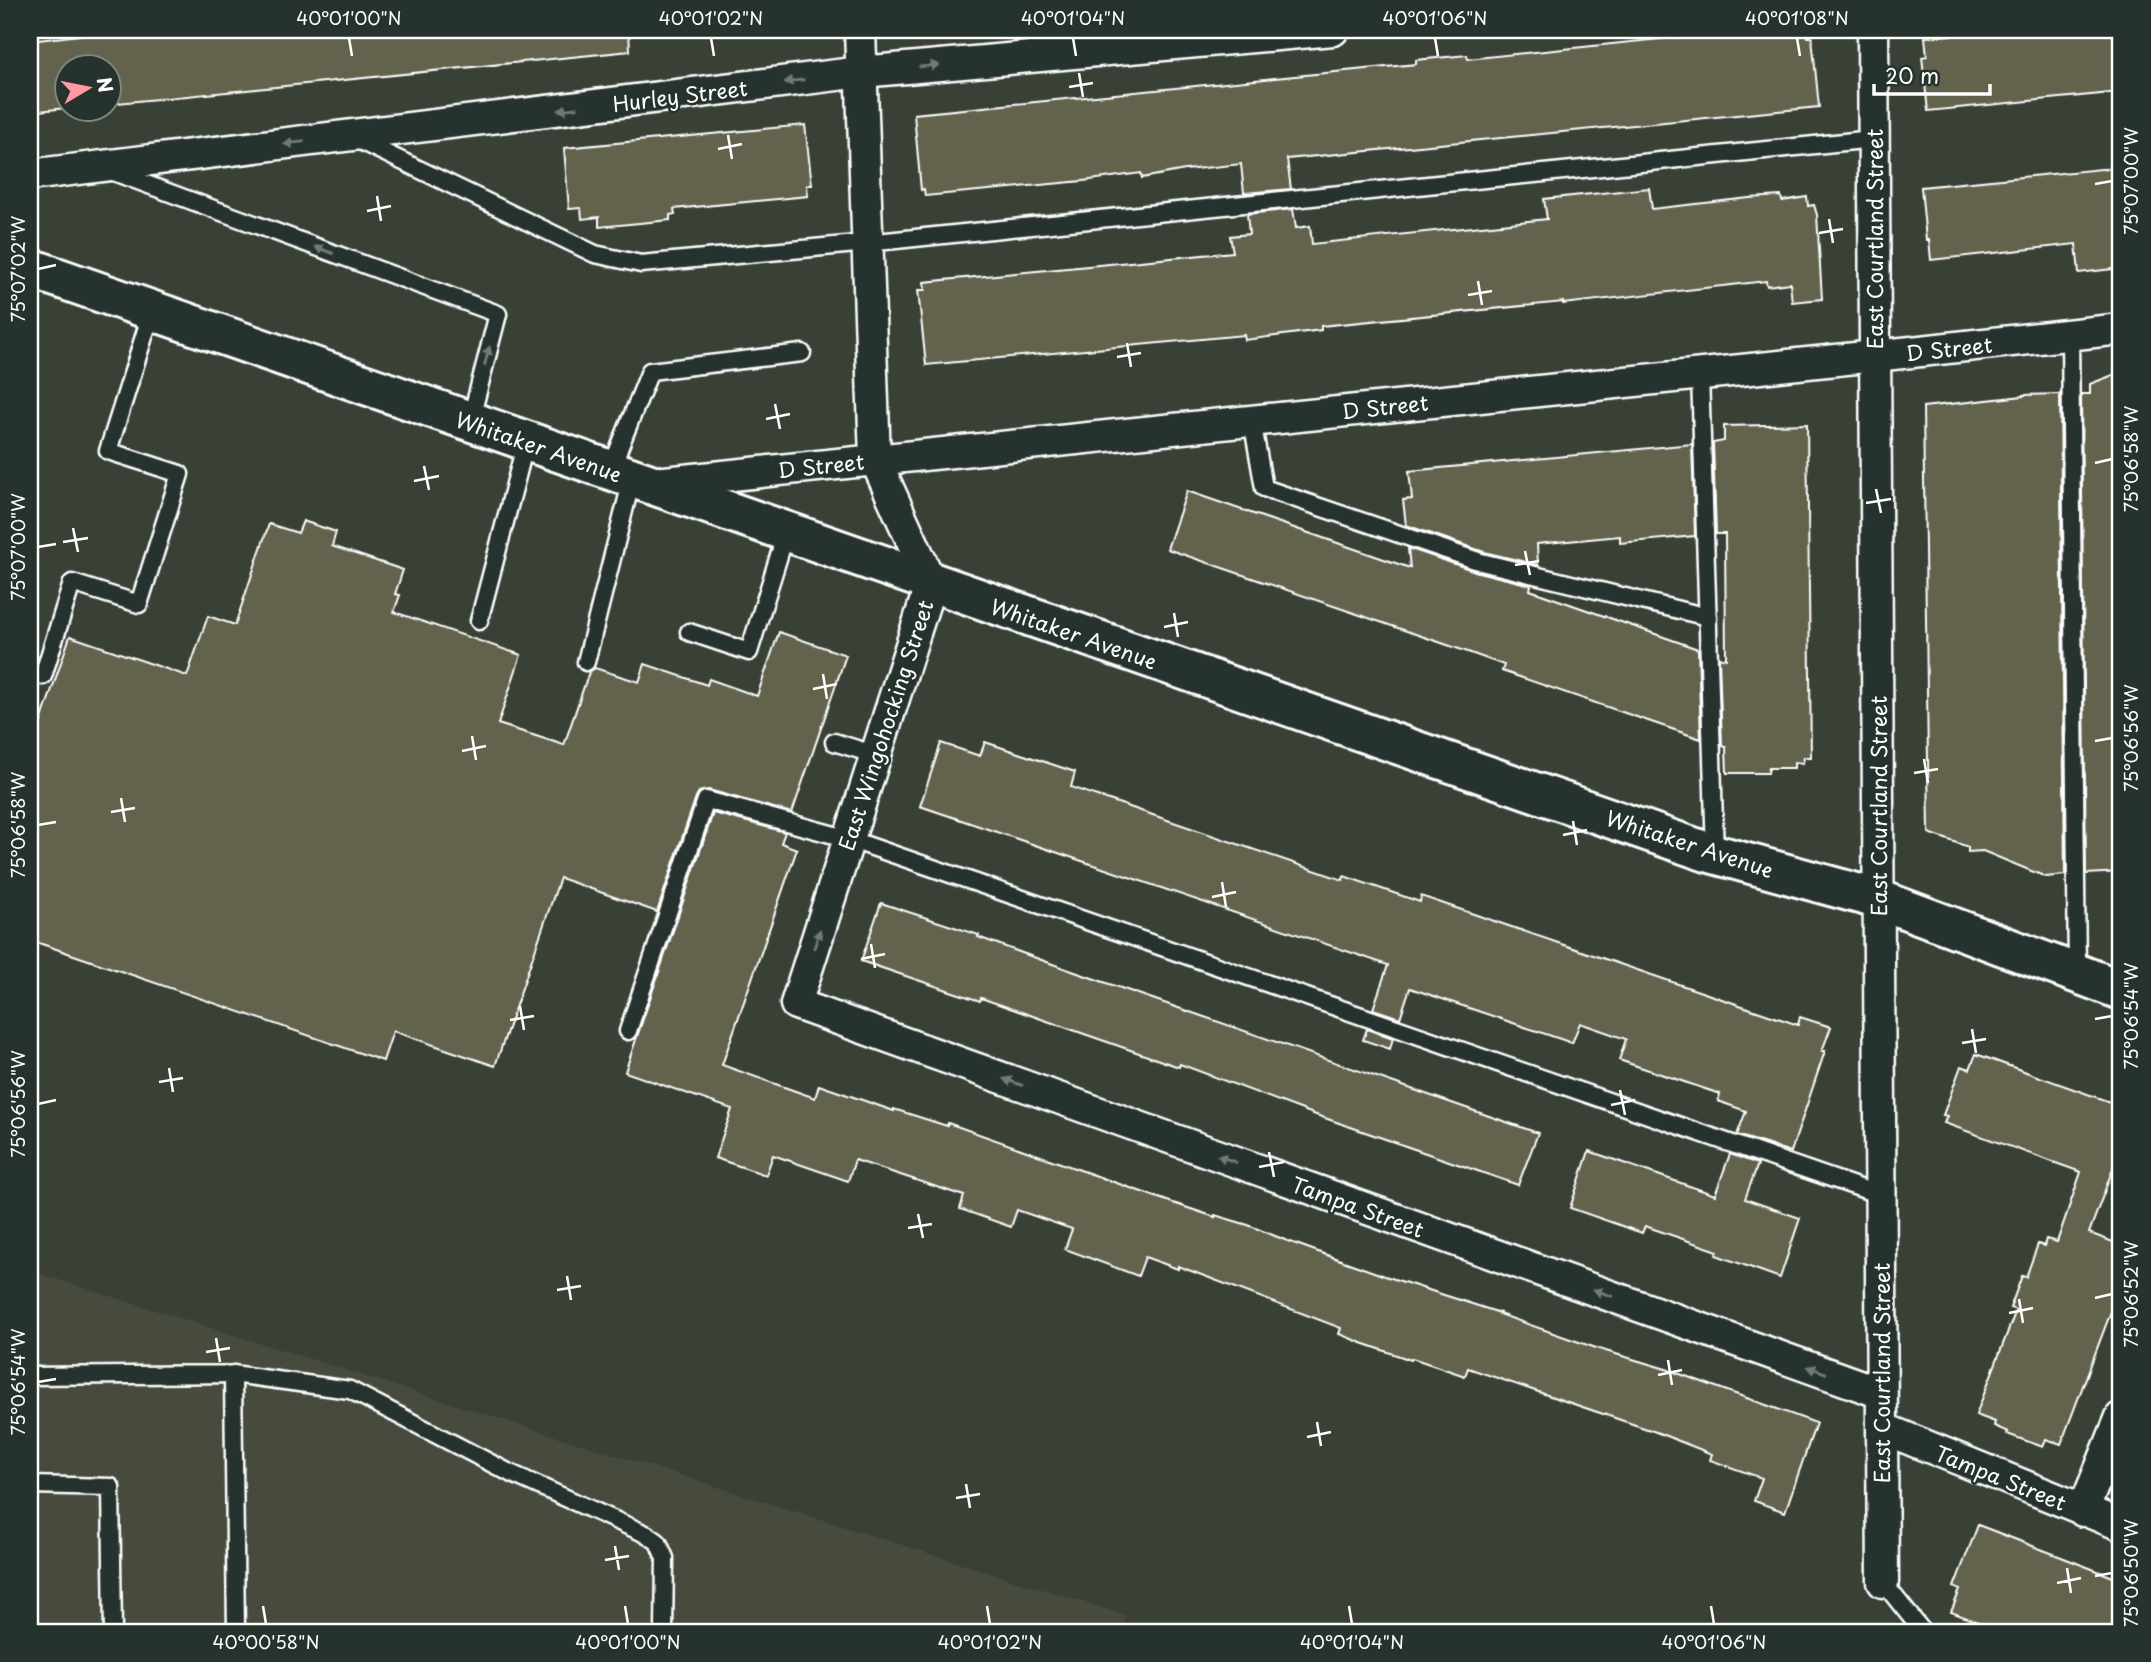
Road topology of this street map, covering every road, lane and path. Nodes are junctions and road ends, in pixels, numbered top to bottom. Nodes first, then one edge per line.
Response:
1 (860, 30) edge
2 (1333, 30) edge
3 (1873, 30) edge
4 (862, 72) junction
5 (349, 136) junction
6 (1874, 139) junction
7 (99, 167) junction
8 (30, 175) edge
9 (867, 243) junction
10 (30, 268) edge
11 (152, 311) junction
12 (2121, 329) edge
13 (2070, 334) junction
14 (802, 354) dead end
15 (1875, 356) junction
16 (1700, 374) junction
17 (1252, 420) junction
18 (470, 422) junction
19 (526, 442) junction
20 (876, 459) junction
21 (630, 478) junction
22 (786, 533) junction
23 (931, 583) junction
24 (1708, 617) junction
25 (479, 621) dead end
26 (689, 632) dead end
27 (586, 662) dead end
28 (43, 676) dead end
29 (834, 742) dead end
30 (876, 755) junction
31 (849, 839) junction
32 (1715, 854) junction
33 (1878, 899) junction
34 (2077, 973) junction
35 (2121, 989) edge
36 (796, 1004) joint
37 (628, 1031) dead end
38 (1880, 1195) junction
39 (233, 1374) junction
40 (30, 1376) edge
41 (1881, 1393) junction
42 (2121, 1417) edge
43 (1882, 1428) junction
44 (30, 1485) edge
45 (2083, 1511) junction
46 (2121, 1525) edge
47 (1883, 1582) joint
48 (113, 1632) edge
49 (236, 1632) edge
50 (664, 1632) edge
51 (1923, 1632) edge

1 - 4 street, East Wingohocking Street
4 -> 2 street, Hurley Street
3 - 6 street, East Courtland Street
4 -> 5 street, Hurley Street
4 - 9 street, East Wingohocking Street
5 -> 7 street, Hurley Street
5 - 9 lane
6 - 9 lane
6 - 15 street, East Courtland Street
7 - 8 street, Hurley Street
18 -> 7 lane
9 - 20 street, East Wingohocking Street
10 - 11 main road, Whitaker Avenue
11 - 18 main road, Whitaker Avenue
11 - 28 lane
12 - 13 street, D Street
13 - 15 street, D Street
13 - 34 lane
14 - 21 lane
15 - 16 street, D Street
15 - 33 street, East Courtland Street
16 - 17 street, D Street
16 - 24 lane
17 - 20 street, D Street
17 - 24 lane
18 - 19 main road, Whitaker Avenue
19 - 21 main road, Whitaker Avenue
19 - 25 lane
20 - 21 street, D Street
20 - 23 street, East Wingohocking Street
21 - 22 main road, Whitaker Avenue
21 - 27 lane
22 - 23 main road, Whitaker Avenue
22 - 26 lane
23 - 30 street, East Wingohocking Street
23 - 32 main road, Whitaker Avenue
24 - 32 lane
29 - 30 lane
30 - 31 street, East Wingohocking Street
36 -> 31 street, East Wingohocking Street
31 - 37 lane
31 - 38 lane
32 - 33 main road, Whitaker Avenue
33 - 34 main road, Whitaker Avenue
33 - 38 street, East Courtland Street
34 - 35 main road, Whitaker Avenue
41 -> 36 street, Tampa Street
38 - 41 street, East Courtland Street
39 - 40 lane
39 - 49 lane
39 - 50 lane
41 - 43 street, East Courtland Street
42 - 45 street
43 - 45 street, Tampa Street
43 - 47 street, East Courtland Street
44 - 48 lane
45 - 46 street, Tampa Street
47 - 51 lane

